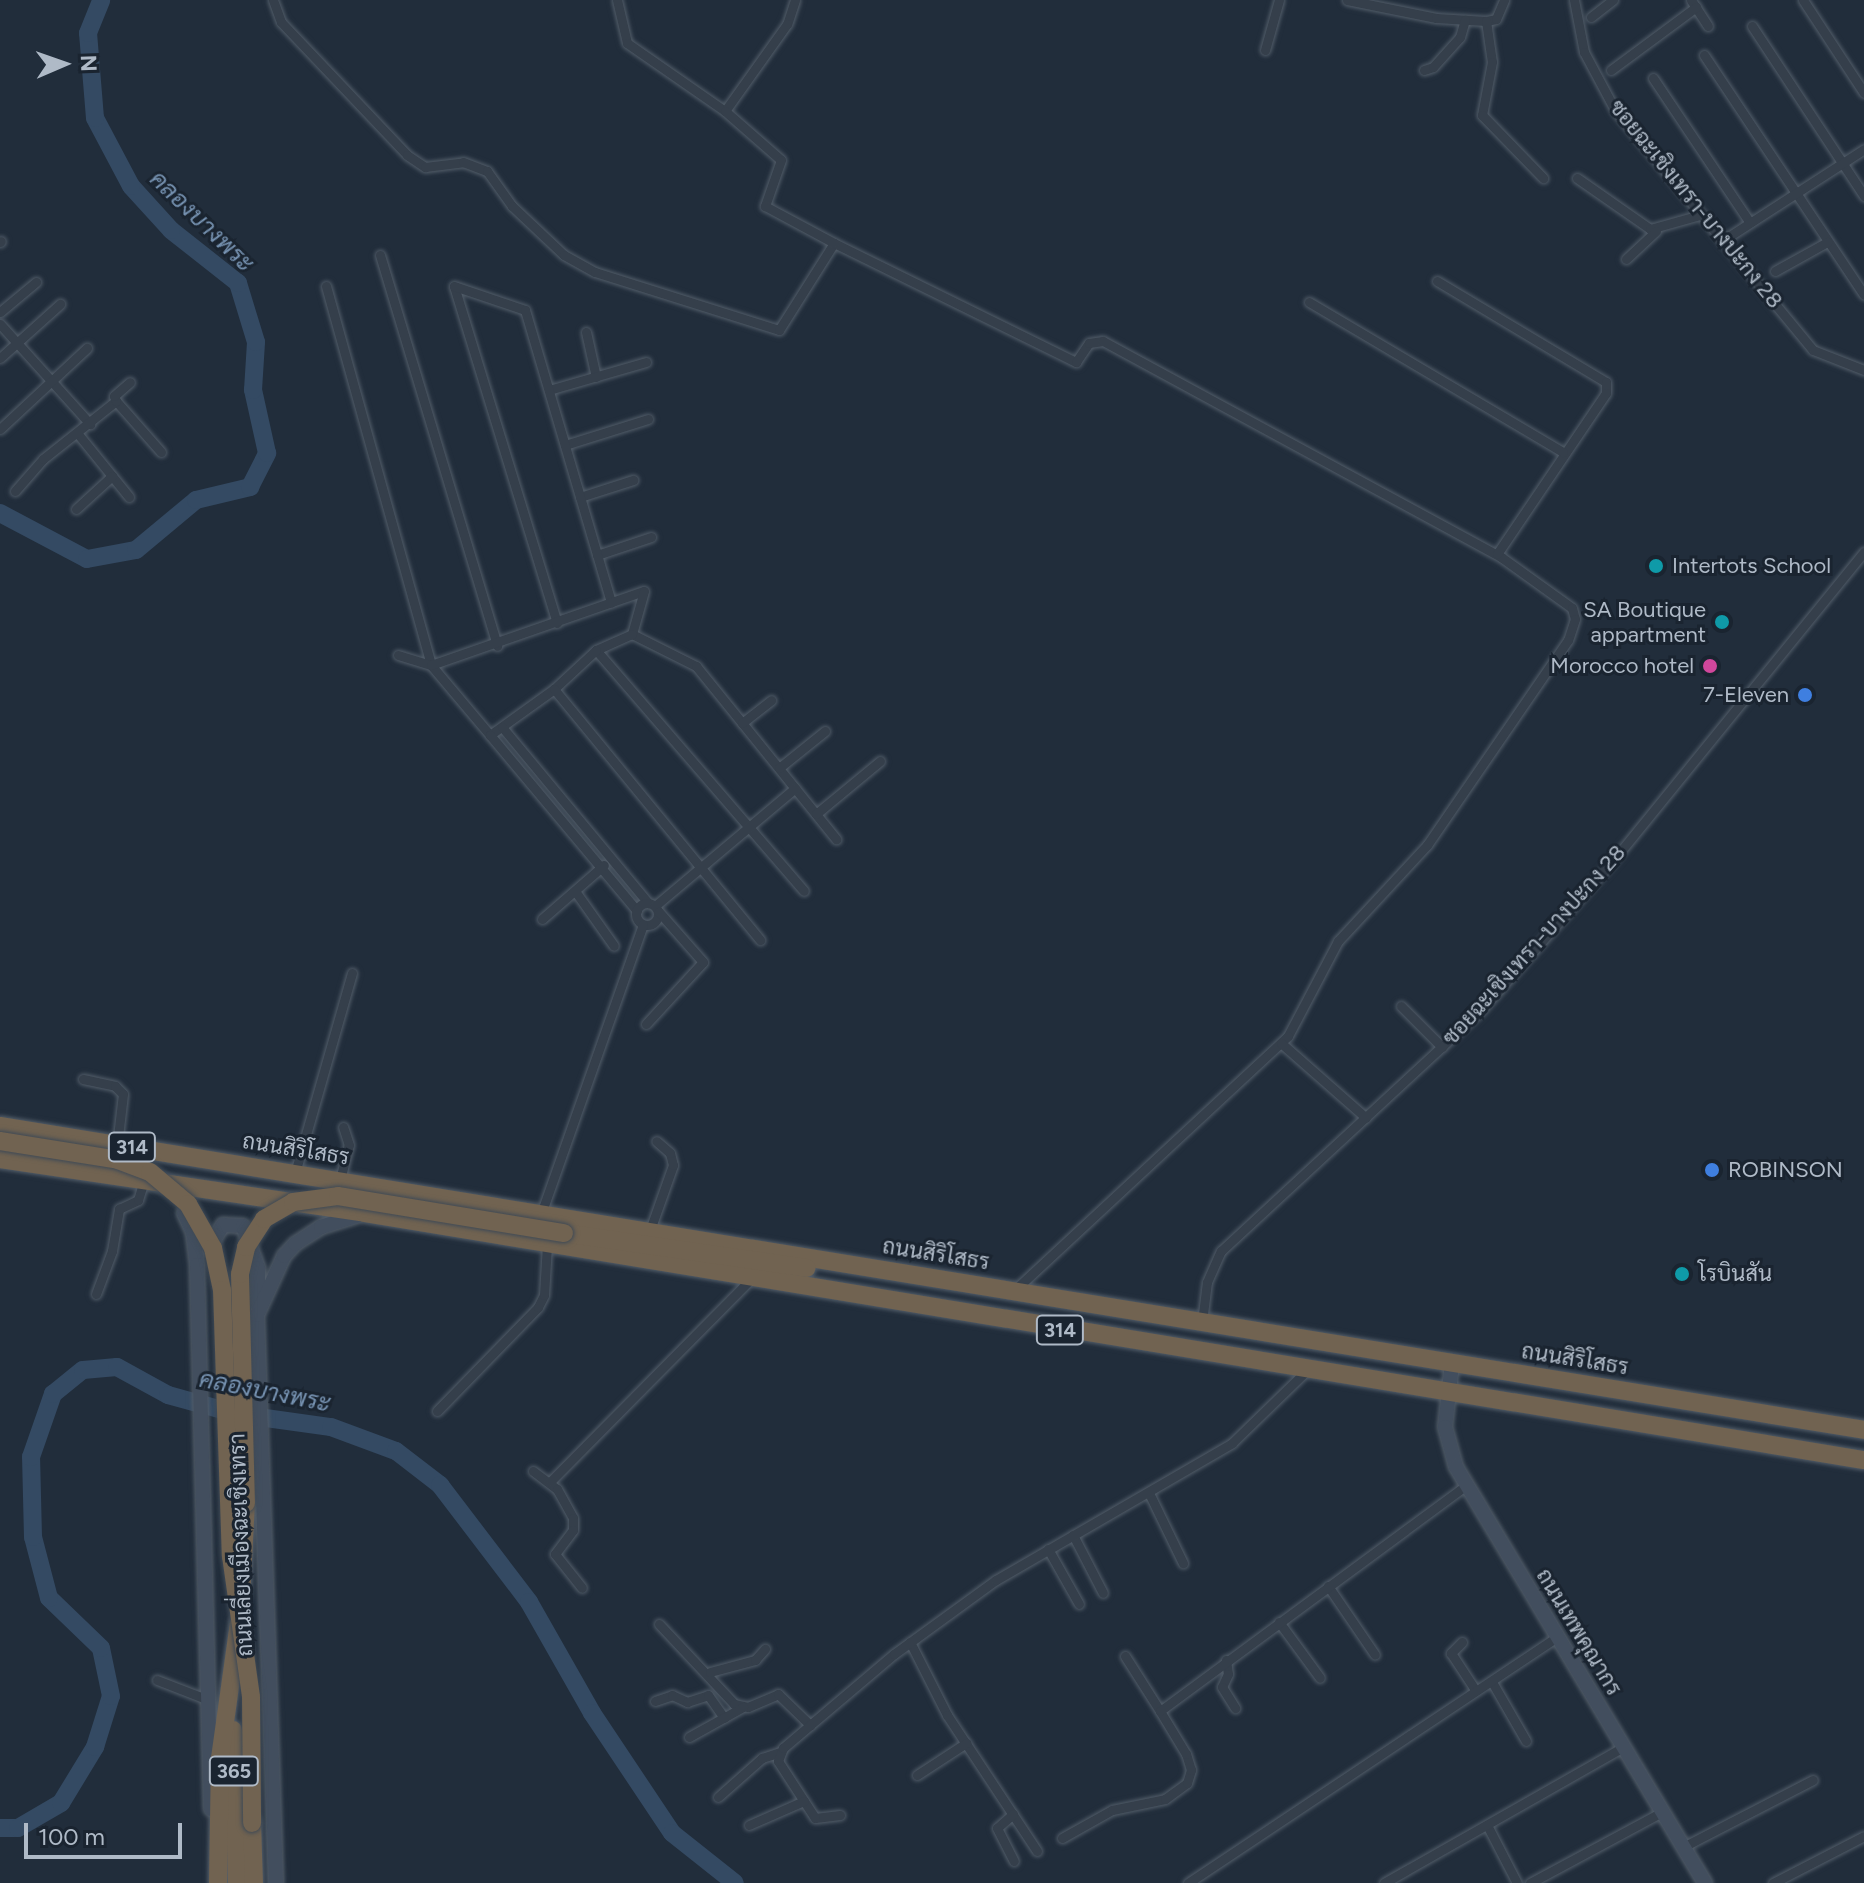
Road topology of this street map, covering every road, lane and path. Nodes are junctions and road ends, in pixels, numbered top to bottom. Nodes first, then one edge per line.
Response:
1 (273, 0) edge
2 (617, 0) edge
3 (795, 0) edge
4 (1279, 0) edge
5 (1347, 0) edge
6 (1504, 0) edge
7 (1574, 0) edge
8 (1613, 0) edge
9 (1803, 0) edge
10 (1694, 4) edge
11 (1591, 17) dead end
12 (1465, 20) junction
13 (1486, 21) junction
14 (1708, 26) dead end
15 (1752, 26) dead end
16 (1265, 50) dead end
17 (1704, 55) dead end
18 (1424, 70) dead end
19 (1611, 70) dead end
20 (1653, 78) dead end
21 (1864, 93) edge
22 (725, 111) junction
23 (1864, 149) edge
24 (1842, 163) junction
25 (1543, 178) dead end
26 (1577, 178) dead end
27 (1796, 194) junction
28 (1864, 196) edge
29 (1700, 215) junction
30 (1750, 223) junction
31 (1656, 231) junction
32 (1722, 241) junction
33 (1827, 242) junction
34 (834, 243) junction
35 (380, 255) dead end
36 (1626, 259) dead end
37 (1775, 271) dead end
38 (1437, 281) dead end
39 (36, 282) dead end
40 (326, 286) dead end
41 (1864, 295) edge
42 (1309, 302) dead end
43 (60, 304) dead end
44 (0, 312) edge
45 (0, 324) edge
46 (586, 332) dead end
47 (17, 343) junction
48 (87, 348) dead end
49 (0, 358) edge
50 (646, 362) dead end
51 (1864, 370) edge
52 (596, 377) junction
53 (51, 381) junction
54 (130, 382) dead end
55 (549, 390) junction
56 (116, 401) junction
57 (648, 419) dead end
58 (90, 424) junction
59 (0, 429) edge
60 (78, 434) junction
61 (565, 445) junction
62 (161, 452) dead end
63 (1563, 452) junction
64 (112, 476) junction
65 (633, 480) dead end
66 (15, 491) dead end
67 (129, 497) dead end
68 (580, 497) junction
69 (76, 509) dead end
70 (651, 537) dead end
71 (1864, 552) edge
72 (1497, 554) junction
73 (597, 555) junction
74 (611, 603) junction
75 (557, 623) junction
76 (632, 634) junction
77 (497, 646) junction
78 (596, 650) junction
79 (398, 655) dead end
80 (431, 665) junction
81 (554, 689) junction
82 (771, 700) dead end
83 (742, 723) junction
84 (502, 727) junction
85 (825, 731) dead end
86 (490, 735) junction
87 (880, 761) dead end
88 (779, 768) junction
89 (795, 788) junction
90 (816, 814) junction
91 (750, 826) junction
92 (836, 839) dead end
93 (613, 858) junction
94 (602, 867) junction
95 (701, 868) junction
96 (575, 891) junction
97 (804, 891) dead end
98 (654, 907) junction
99 (637, 911) junction
100 (542, 919) dead end
101 (643, 924) junction
102 (760, 940) dead end
103 (614, 946) dead end
104 (352, 973) dead end
105 (1401, 1006) dead end
106 (646, 1024) dead end
107 (1281, 1043) junction
108 (1442, 1047) junction
109 (83, 1079) dead end
110 (1366, 1118) junction
111 (0, 1126) edge
112 (343, 1127) dead end
113 (0, 1141) edge
114 (656, 1141) dead end
115 (117, 1145) junction
116 (0, 1159) edge
117 (218, 1161) junction
118 (264, 1169) junction
119 (295, 1173) junction
120 (340, 1180) junction
121 (148, 1181) junction
122 (218, 1191) junction
123 (257, 1197) junction
124 (365, 1213) junction
125 (541, 1214) junction
126 (650, 1230) junction
127 (547, 1245) junction
128 (899, 1273) junction
129 (750, 1280) junction
130 (1014, 1291) junction
131 (96, 1294) dead end
132 (197, 1304) junction
133 (257, 1315) junction
134 (1202, 1322) junction
135 (1452, 1363) junction
136 (1307, 1370) junction
137 (1447, 1393) junction
138 (437, 1411) dead end
139 (1864, 1430) edge
140 (1864, 1460) edge
141 (533, 1471) dead end
142 (550, 1482) junction
143 (1466, 1485) junction
144 (1149, 1493) junction
145 (1073, 1535) junction
146 (1048, 1549) junction
147 (1183, 1563) dead end
148 (1328, 1586) junction
149 (582, 1588) dead end
150 (1103, 1593) dead end
151 (1079, 1604) dead end
152 (1279, 1622) junction
153 (659, 1624) dead end
154 (1557, 1637) junction
155 (910, 1642) junction
156 (1462, 1642) dead end
157 (765, 1649) dead end
158 (1375, 1655) dead end
159 (1125, 1656) dead end
160 (231, 1660) junction
161 (1226, 1660) junction
162 (710, 1672) junction
163 (1320, 1678) dead end
164 (157, 1680) dead end
165 (1492, 1682) junction
166 (1476, 1691) junction
167 (206, 1699) junction
168 (655, 1701) dead end
169 (743, 1707) junction
170 (1235, 1708) dead end
171 (1160, 1711) junction
172 (724, 1718) junction
173 (810, 1725) junction
174 (689, 1737) dead end
175 (1526, 1741) dead end
176 (966, 1743) junction
177 (1623, 1747) junction
178 (780, 1752) junction
179 (917, 1775) dead end
180 (1813, 1780) dead end
181 (718, 1797) dead end
182 (804, 1801) junction
183 (1662, 1812) junction
184 (1013, 1814) junction
185 (840, 1815) dead end
186 (749, 1825) dead end
187 (1487, 1825) junction
188 (1864, 1836) edge
189 (1062, 1838) dead end
190 (1683, 1847) junction
191 (1037, 1851) dead end
192 (1014, 1861) dead end
193 (216, 1883) edge
194 (237, 1883) edge
195 (254, 1883) edge
196 (276, 1883) edge
197 (1188, 1883) edge
198 (1384, 1883) edge
199 (1517, 1883) edge
200 (1530, 1883) edge
201 (1705, 1883) edge
202 (1773, 1883) edge

1 - 34 street
2 - 22 street
3 - 22 street
4 - 16 street
5 - 12 street
6 - 13 street
7 - 29 street, ซอยฉะเชิงเทรา-บางปะกง 28
8 - 11 street
9 - 21 street
10 - 14 street
10 - 19 street
12 - 13 street
12 - 18 street
13 - 25 street
15 - 24 street
17 - 27 street
20 - 30 street
22 - 34 street
23 - 24 street
24 - 27 street
24 - 28 street
26 - 31 street
27 - 30 street
27 - 33 street
29 - 31 street
29 - 32 street, ซอยฉะเชิงเทรา-บางปะกง 28
30 - 32 street
31 - 36 street
32 - 51 street, ซอยฉะเชิงเทรา-บางปะกง 28
33 - 37 street
33 - 41 street
34 - 72 street
35 - 77 street
38 - 63 street
39 - 44 street
40 - 80 street
42 - 63 street
43 - 47 street
45 - 47 street
46 - 52 street
47 - 49 street
47 - 53 street
48 - 53 street
50 - 52 street
52 - 55 street
53 - 58 street
53 - 59 street
54 - 56 street
55 - 61 street
55 - 75 street
56 - 58 street
56 - 62 street
57 - 61 street
58 - 60 street
60 - 64 street
60 - 66 street
61 - 68 street
63 - 72 street
64 - 67 street
64 - 69 street
65 - 68 street
68 - 73 street
70 - 73 street
71 - 108 street, ซอยฉะเชิงเทรา-บางปะกง 28
72 - 107 street
73 - 74 street
74 - 75 street
74 - 76 street
75 - 77 street
76 - 78 street
76 - 83 street
77 - 80 street
78 - 81 street
78 - 91 street
79 - 80 street
80 - 86 street
81 - 84 street
81 - 95 street
82 - 83 street
83 - 88 street
84 - 86 street
84 - 93 street
85 - 88 street
86 - 94 street
87 - 90 street
88 - 89 street
89 - 90 street
89 - 91 street
90 - 92 street
91 - 95 street
91 - 97 street
93 - 94 street
93 - 98 street
94 - 96 street
94 - 99 street
95 - 98 street
95 - 102 street
96 - 100 street
96 - 103 street
98 - 99 street
98 - 101 street
98 - 106 street
99 - 101 street
101 - 125 street
104 - 119 street
105 - 108 street
107 - 110 street
107 - 130 street
108 - 110 street, ซอยฉะเชิงเทรา-บางปะกง 28
109 - 115 street
110 - 134 street, ซอยฉะเชิงเทรา-บางปะกง 28
111 - 115 highway, ถนนสิริโสธร / 314
112 - 120 street
113 - 195 highway, bridge
114 - 126 street
115 - 117 highway, ถนนสิริโสธร / 314
116 - 121 highway, 314
117 - 118 highway, ถนนสิริโสธร / 314
117 - 122 highway
118 - 119 highway, ถนนสิริโสธร / 314
118 - 123 highway
119 - 120 highway, ถนนสิริโสธร / 314
120 - 125 highway, ถนนสิริโสธร / 314
121 - 122 highway, 314
121 - 131 street
121 - 132 main road, ถนนเลี่ยงเมืองฉะเชิงเทรา / 365
122 - 123 highway, 314
123 - 124 highway, 314
124 - 127 highway, 314
124 - 133 main road, ถนนเลี่ยงเมืองฉะเชิงเทรา / 365
125 - 126 highway, ถนนสิริโสธร / 314
126 - 128 highway, ถนนสิริโสธร / 314
127 - 129 highway, 314
127 - 138 street
128 - 130 highway, ถนนสิริโสธร / 314
128 - 160 highway, bridge
129 - 136 highway, 314
129 - 142 street
130 - 134 highway, ถนนสิริโสธร / 314
132 - 133 main road
132 - 167 main road, ถนนเลี่ยงเมืองฉะเชิงเทรา / 365
133 - 196 main road, ถนนเลี่ยงเมืองฉะเชิงเทรา / 365
134 - 135 highway, ถนนสิริโสธร / 314
135 - 137 main road, ถนนเทพคุณากร
135 - 139 highway, ถนนสิริโสธร / 314
136 - 137 highway, 314
136 - 144 street
137 - 140 highway, 314
137 - 143 main road, ถนนเทพคุณากร
141 - 142 street
142 - 149 street
143 - 148 street
143 - 154 main road, ถนนเทพคุณากร
144 - 145 street
144 - 147 street
145 - 146 street
145 - 150 street
146 - 151 street
146 - 155 street
148 - 152 street
148 - 158 street
152 - 161 street
152 - 163 street
153 - 162 street
154 - 165 street
154 - 177 main road, ถนนเทพคุณากร
155 - 173 street
155 - 176 street
156 - 166 street
157 - 162 street
159 - 171 street
160 - 193 highway
160 - 194 highway, ถนนเลี่ยงเมืองฉะเชิงเทรา / 365
161 - 170 street
161 - 171 street
162 - 169 street
164 - 167 street
165 - 166 street
165 - 175 street
166 - 197 street
167 - 193 main road, 365
168 - 172 street
169 - 172 street
169 - 173 street
171 - 189 street
172 - 174 street
173 - 178 street
176 - 179 street
176 - 184 street
177 - 183 main road, ถนนเทพคุณากร
177 - 187 street
178 - 181 street
178 - 182 street
180 - 190 street
182 - 185 street
182 - 186 street
183 - 190 main road, ถนนเทพคุณากร
183 - 200 street
184 - 191 street
184 - 192 street
187 - 198 street
187 - 199 street
188 - 202 street
190 - 201 main road, ถนนเทพคุณากร

